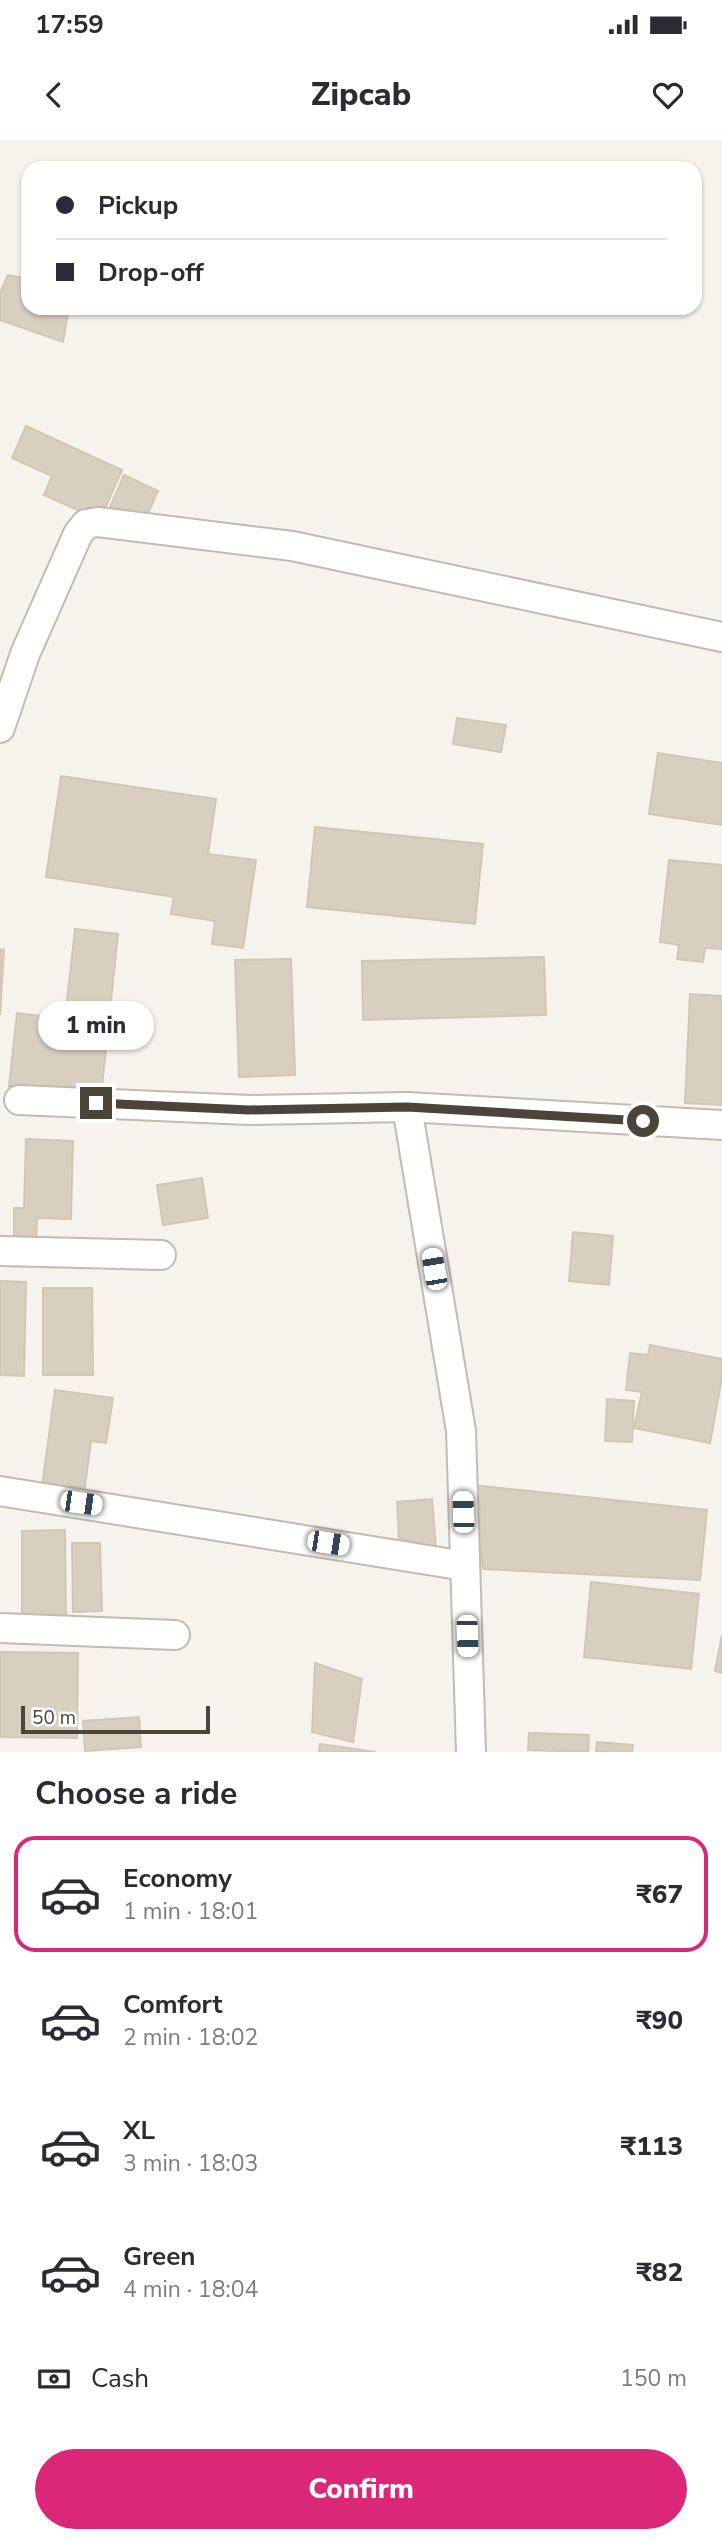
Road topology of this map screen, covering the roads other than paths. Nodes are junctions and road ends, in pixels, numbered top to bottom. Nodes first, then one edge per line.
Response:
1 (722, 636) edge
2 (0, 728) edge
3 (19, 1100) dead end
4 (407, 1107) junction
5 (722, 1125) edge
6 (0, 1251) edge
7 (162, 1255) dead end
8 (0, 1491) edge
9 (465, 1566) junction
10 (0, 1628) edge
11 (175, 1635) dead end
12 (471, 1752) edge

1 - 2 street
3 - 4 street
4 - 5 street
4 - 9 street
6 - 7 street
8 - 9 street
9 - 12 street
10 - 11 street

